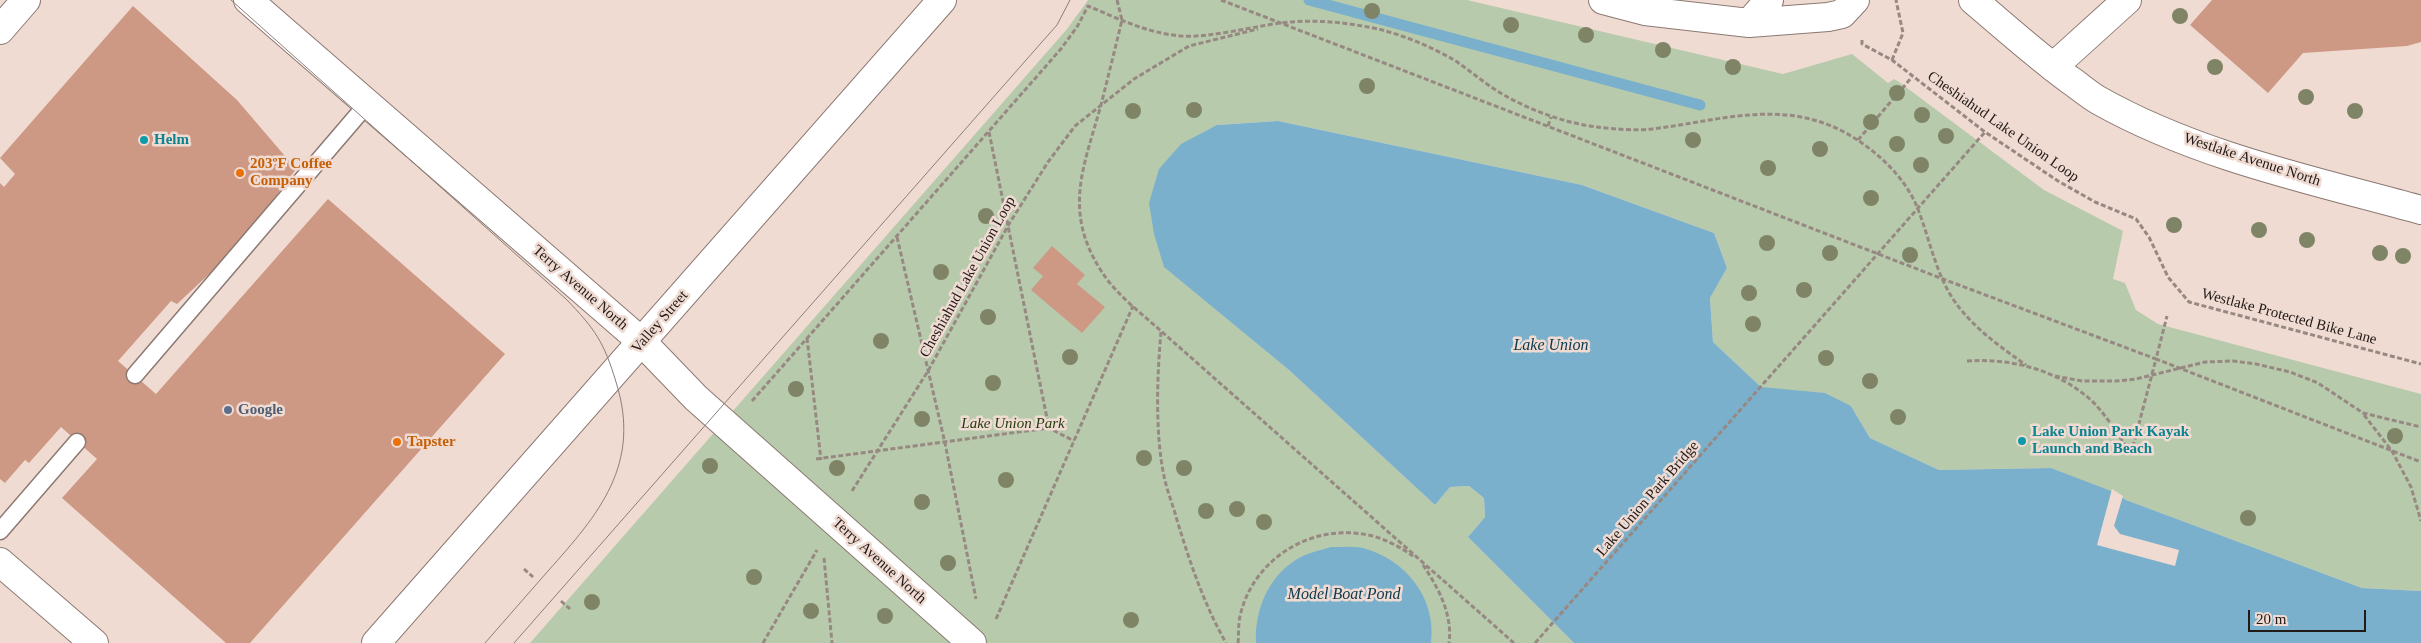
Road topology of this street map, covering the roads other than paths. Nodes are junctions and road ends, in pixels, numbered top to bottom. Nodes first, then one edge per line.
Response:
1 (26, 0) edge
2 (248, 0) edge
3 (942, 0) edge
4 (1603, 0) edge
5 (1769, 0) edge
6 (1855, 0) edge
7 (1973, 0) edge
8 (2127, 0) edge
9 (1749, 23) junction
10 (0, 30) edge
11 (2053, 67) junction
12 (368, 103) junction
13 (2421, 210) edge
14 (642, 342) junction
15 (135, 375) dead end
16 (77, 442) dead end
17 (0, 531) edge
18 (0, 562) edge
19 (94, 643) edge
20 (376, 643) edge
21 (972, 643) edge

1 - 10 main road
2 - 12 main road, Terry Avenue North
3 - 14 main road, Valley Street
4 - 9 main road
5 - 9 main road
6 - 9 main road
7 - 11 main road, Westlake Avenue North
8 - 11 main road
11 - 13 main road, Westlake Avenue North
12 - 14 main road, Terry Avenue North
12 - 15 lane
14 - 20 main road, Valley Street
14 - 21 main road, Terry Avenue North
16 - 17 lane
18 - 19 main road

